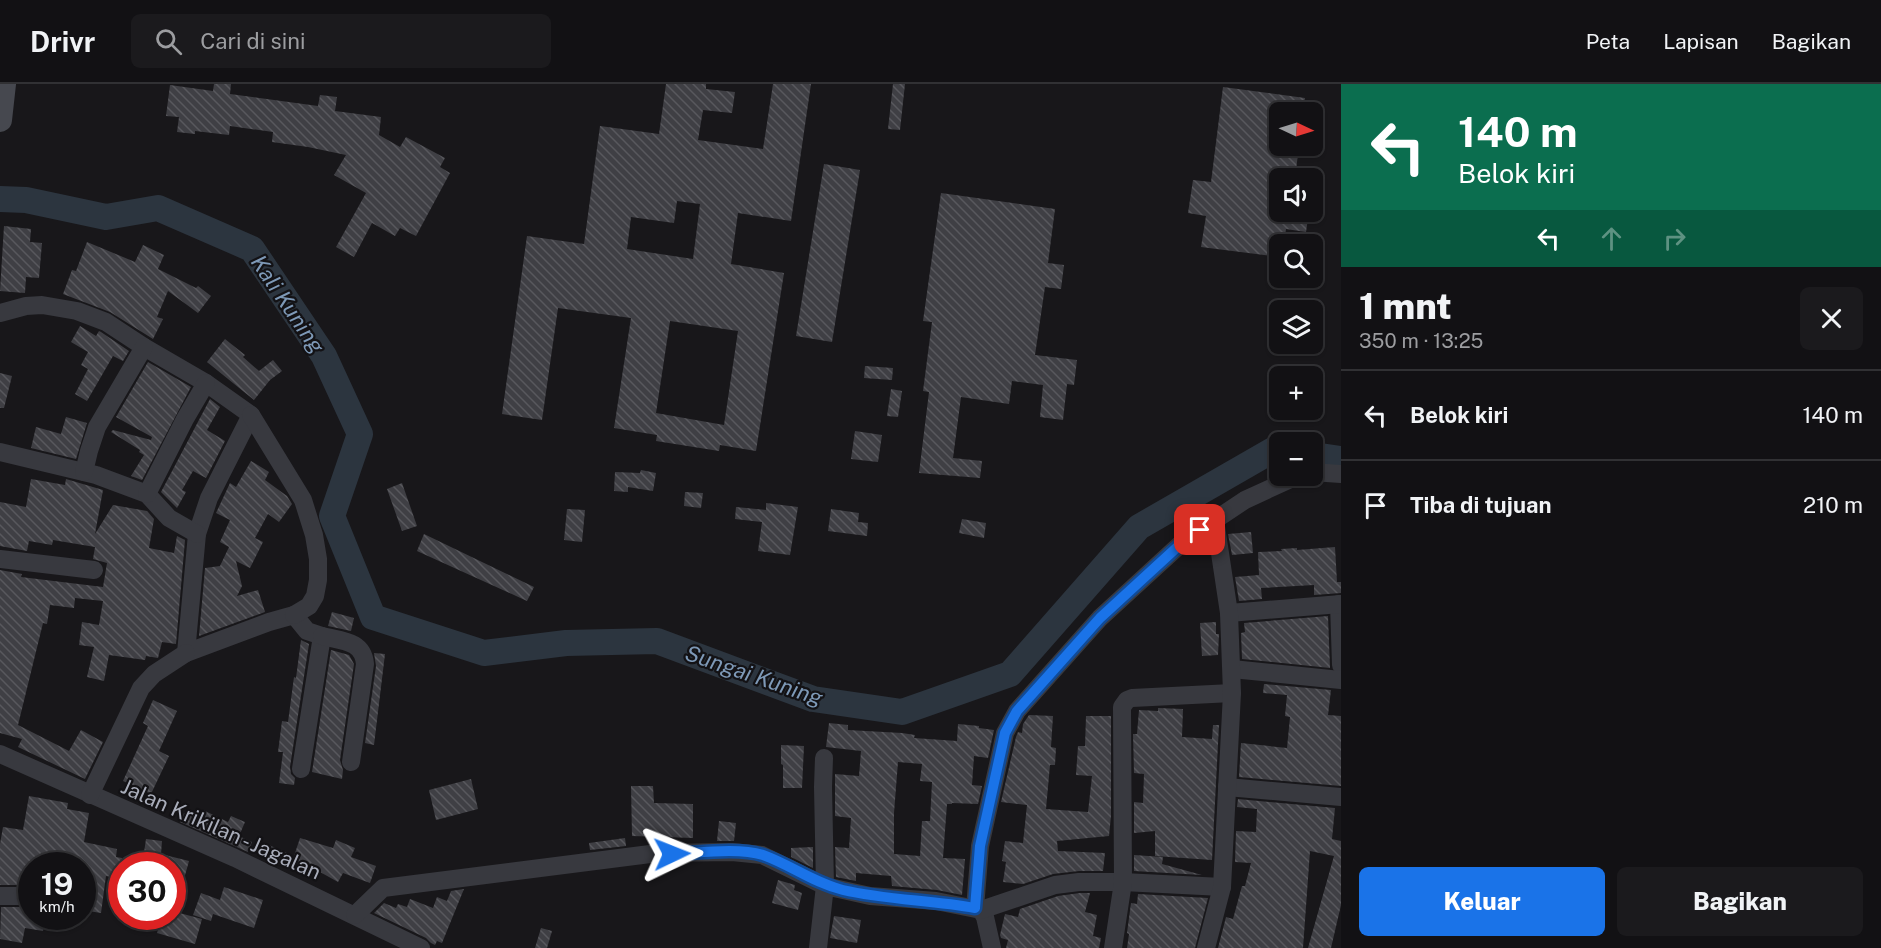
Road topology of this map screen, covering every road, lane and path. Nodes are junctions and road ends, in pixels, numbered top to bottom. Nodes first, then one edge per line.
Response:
1 (4, 84) edge
2 (0, 120) edge
3 (0, 313) edge
4 (144, 347) junction
5 (206, 382) junction
6 (251, 415) junction
7 (0, 452) edge
8 (84, 472) junction
9 (1323, 473) edge
10 (1341, 474) edge
11 (1275, 486) edge
12 (147, 494) junction
13 (1215, 520) junction
14 (197, 534) junction
15 (0, 559) edge
16 (94, 570) dead end
17 (1340, 604) edge
18 (1229, 613) junction
19 (294, 615) junction
20 (322, 636) junction
21 (186, 653) junction
22 (1341, 665) edge
23 (1232, 669) junction
24 (1341, 680) edge
25 (1232, 693) junction
26 (0, 754) edge
27 (824, 758) dead end
28 (351, 762) dead end
29 (301, 770) dead end
30 (1227, 787) junction
31 (90, 795) junction
32 (1341, 797) edge
33 (1123, 882) junction
34 (825, 886) junction
35 (1222, 887) junction
36 (0, 896) edge
37 (18, 896) edge
38 (978, 909) junction
39 (355, 915) junction
40 (388, 941) edge
41 (421, 948) edge
42 (818, 948) edge
43 (992, 948) edge
44 (1113, 948) edge
45 (1206, 948) edge

1 - 2 main road
3 - 4 street
4 - 5 street
4 - 8 street
5 - 6 street
5 - 12 street
6 - 14 street
6 - 19 street
7 - 8 street
8 - 12 street
9 - 10 street
11 - 13 street
12 - 14 street
13 - 18 street
13 - 38 street
14 - 21 street
15 - 16 street
17 - 18 street
17 - 22 street
18 - 23 street
19 - 20 street
19 - 21 street
20 - 28 street
20 - 29 street
21 - 31 street
23 - 24 street
23 - 25 street
25 - 30 street
25 - 33 street
26 - 31 street, Jalan Krikilan - Jagalan
27 - 34 street
30 - 32 street
30 - 35 street
31 - 39 street, Jalan Krikilan - Jagalan
33 - 35 street
33 - 38 street
33 - 44 street
34 - 38 street
34 - 39 street
34 - 42 street
35 - 45 street
36 - 37 street
38 - 43 street
39 - 40 street, Jalan Krikilan - Jagalan
40 - 41 street, Jalan Krikilan - Jagalan

